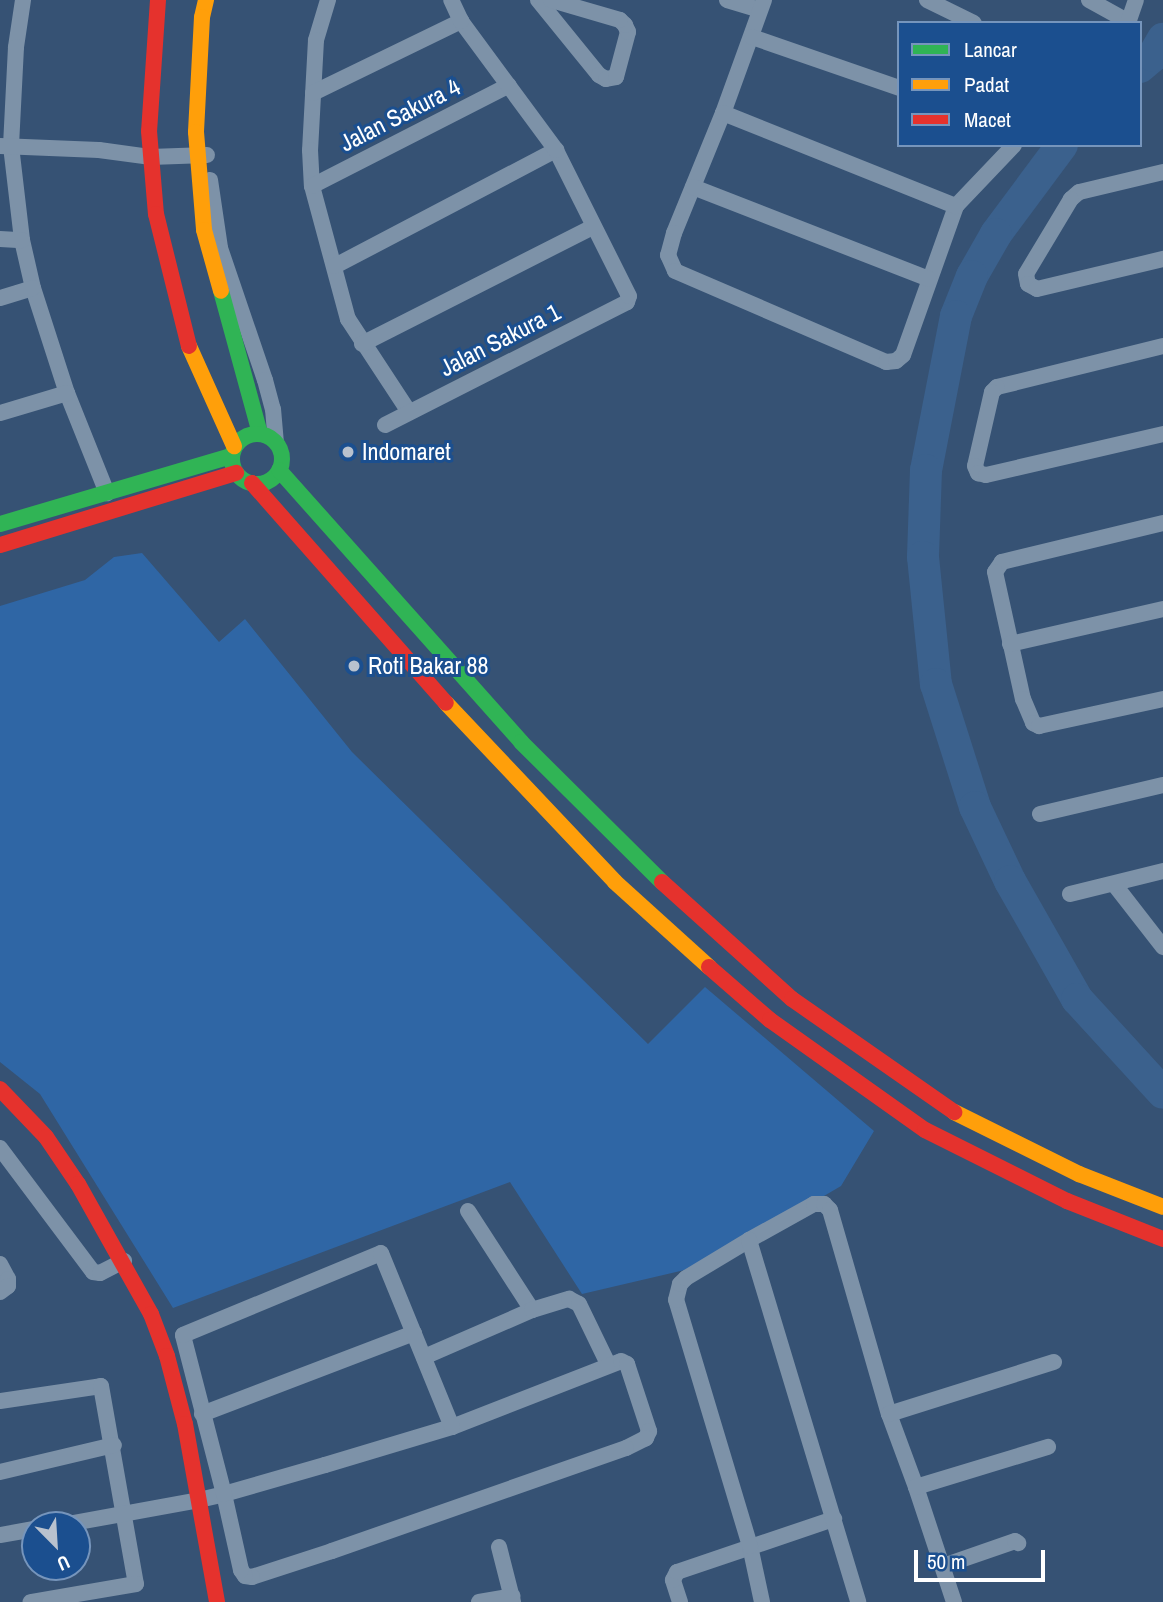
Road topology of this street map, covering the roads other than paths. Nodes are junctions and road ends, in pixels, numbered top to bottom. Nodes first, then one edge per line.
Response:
1 (23, 0) edge
2 (158, 0) edge
3 (206, 0) edge
4 (217, 0) edge
5 (328, 0) edge
6 (451, 0) edge
7 (538, 0) edge
8 (551, 0) edge
9 (727, 0) edge
10 (928, 0) edge
11 (1089, 0) edge
12 (1136, 0) edge
13 (762, 5) edge
14 (206, 18) junction
15 (461, 21) junction
16 (970, 21) edge
17 (1127, 21) edge
18 (1129, 21) edge
19 (752, 37) junction
20 (8, 46) edge
21 (509, 85) junction
22 (897, 87) edge
23 (313, 93) junction
24 (723, 113) junction
25 (6, 146) edge
26 (1012, 147) edge
27 (556, 150) junction
28 (201, 156) junction
29 (150, 157) junction
30 (1163, 172) edge
31 (313, 186) junction
32 (693, 187) junction
33 (956, 206) junction
34 (593, 227) junction
35 (0, 239) edge
36 (22, 240) junction
37 (1163, 259) edge
38 (335, 267) junction
39 (929, 279) junction
40 (33, 288) junction
41 (0, 298) edge
42 (232, 305) junction
43 (362, 344) junction
44 (1163, 346) edge
45 (67, 393) junction
46 (409, 412) junction
47 (0, 413) edge
48 (385, 425) dead end
49 (260, 434) junction
50 (1163, 434) edge
51 (276, 441) junction
52 (233, 451) junction
53 (279, 470) junction
54 (236, 473) junction
55 (252, 483) junction
56 (107, 493) junction
57 (1163, 523) edge
58 (0, 524) edge
59 (0, 545) edge
60 (1163, 609) edge
61 (1010, 644) junction
62 (1163, 699) edge
63 (521, 742) junction
64 (500, 763) junction
65 (1163, 785) edge
66 (1040, 814) dead end
67 (1163, 871) edge
68 (1114, 884) junction
69 (1070, 894) dead end
70 (1163, 947) edge
71 (0, 1088) edge
72 (942, 1106) junction
73 (925, 1130) junction
74 (0, 1148) edge
75 (1163, 1207) edge
76 (468, 1211) dead end
77 (1163, 1238) edge
78 (749, 1240) junction
79 (124, 1261) junction
80 (0, 1264) edge
81 (0, 1293) edge
82 (532, 1310) junction
83 (414, 1333) junction
84 (425, 1357) junction
85 (1054, 1362) dead end
86 (608, 1364) junction
87 (0, 1401) edge
88 (202, 1414) junction
89 (889, 1414) junction
90 (452, 1427) junction
91 (114, 1446) junction
92 (1048, 1447) dead end
93 (0, 1472) edge
94 (916, 1487) junction
95 (224, 1494) junction
96 (199, 1500) junction
97 (124, 1515) junction
98 (834, 1519) junction
99 (91, 1520) edge
100 (21, 1532) edge
101 (0, 1535) edge
102 (1018, 1543) dead end
103 (750, 1546) junction
104 (499, 1547) dead end
105 (943, 1566) junction
106 (512, 1599) edge
107 (31, 1602) edge
108 (217, 1602) edge
109 (479, 1602) edge
110 (680, 1602) edge
111 (762, 1602) edge
112 (858, 1602) edge
113 (954, 1602) edge

1 - 20 street
2 - 29 street
3 - 14 street
4 - 14 street
5 - 23 street
6 - 15 street
7 - 8 street
9 - 13 street
10 - 16 street
11 - 17 street
12 - 18 street
13 - 19 street
14 - 28 street
15 - 21 street
15 - 23 street
19 - 22 street
19 - 24 street
20 - 25 street
21 - 27 street
21 - 31 street, Jalan Sakura 4
23 - 31 street
24 - 32 street
24 - 33 street
25 - 29 street
25 - 36 street
26 - 33 street
27 - 34 street
27 - 38 street
28 - 29 street
28 - 42 street
29 - 52 street
30 - 37 street
31 - 38 street
32 - 39 street
32 - 39 street
33 - 39 street
34 - 43 street
34 - 46 street, Jalan Sakura 1
35 - 36 street
36 - 40 street
38 - 43 street
40 - 41 street
40 - 45 street
42 - 49 street
42 - 51 street
43 - 46 street
44 - 50 street
45 - 47 street
45 - 56 street
46 - 48 street, Jalan Sakura 1
49 - 51 street
49 - 52 street
51 - 53 street
52 - 54 street
52 - 56 street
53 - 55 street
53 - 63 street
54 - 55 street
54 - 59 street
55 - 64 street
56 - 58 street
57 - 61 street
60 - 61 street
61 - 62 street
63 - 64 street
63 - 72 street
64 - 73 street
65 - 66 street
67 - 68 street
68 - 69 street
68 - 70 street
71 - 79 street
72 - 73 street
72 - 75 street
73 - 77 street
74 - 79 street
76 - 82 street
78 - 89 street
78 - 98 street
78 - 103 street
79 - 96 street
80 - 81 street
82 - 84 street
82 - 86 street
83 - 84 street
83 - 88 street
83 - 88 street
84 - 90 street
85 - 89 street
86 - 90 street
86 - 95 street
87 - 91 street
88 - 95 street
89 - 94 street
90 - 95 street
91 - 93 street
91 - 97 street
92 - 94 street
94 - 105 street
95 - 96 street
96 - 97 street
96 - 108 street
97 - 99 street
97 - 107 street
98 - 103 street
98 - 112 street
100 - 101 street
102 - 105 street
103 - 110 street
103 - 111 street
104 - 106 street
105 - 113 street
106 - 109 street

